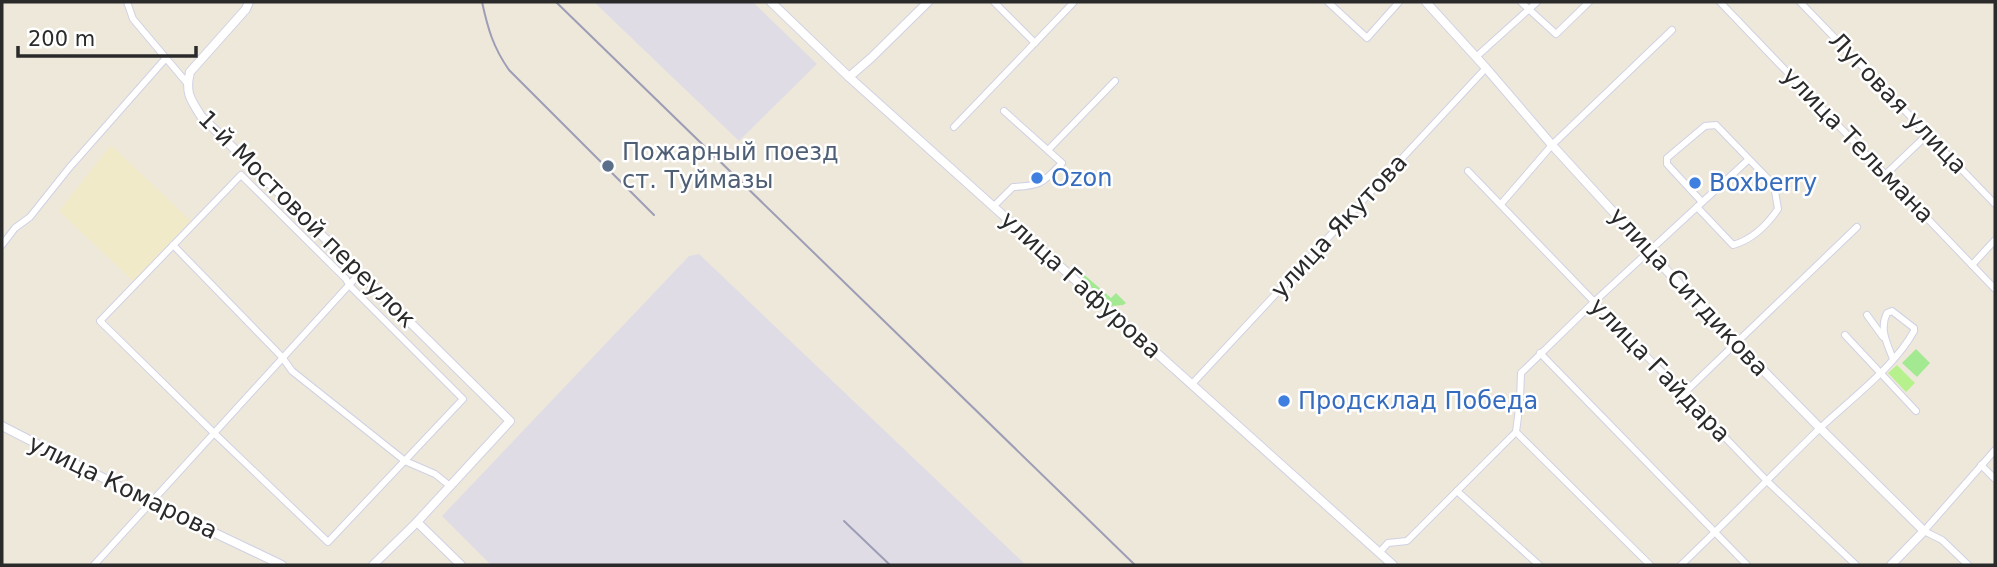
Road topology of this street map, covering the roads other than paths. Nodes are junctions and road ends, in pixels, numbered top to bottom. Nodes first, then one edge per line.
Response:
1 (127, 2) edge
2 (248, 2) edge
3 (771, 2) edge
4 (928, 2) edge
5 (994, 2) edge
6 (1074, 2) edge
7 (1328, 2) edge
8 (1399, 2) edge
9 (1426, 2) edge
10 (1521, 2) edge
11 (1536, 2) edge
12 (1589, 2) edge
13 (1720, 2) edge
14 (1800, 2) edge
15 (1528, 10) junction
16 (1672, 30) dead end
17 (1035, 43) junction
18 (1476, 57) junction
19 (166, 58) junction
20 (1486, 68) junction
21 (849, 77) junction
22 (1115, 81) dead end
23 (187, 83) junction
24 (1004, 111) dead end
25 (954, 127) dead end
26 (1928, 134) junction
27 (1552, 145) junction
28 (1048, 150) junction
29 (1748, 160) junction
30 (1468, 171) dead end
31 (1886, 174) junction
32 (1501, 204) junction
33 (1995, 204) edge
34 (1699, 205) junction
35 (993, 206) junction
36 (1857, 227) dead end
37 (1995, 240) edge
38 (2, 245) edge
39 (173, 245) junction
40 (1648, 251) junction
41 (1972, 265) junction
42 (360, 273) junction
43 (349, 285) junction
44 (1995, 289) edge
45 (1594, 302) junction
46 (1867, 315) dead end
47 (1846, 335) dead end
48 (1884, 339) junction
49 (1735, 342) junction
50 (1540, 353) junction
51 (282, 357) junction
52 (1893, 359) junction
53 (1880, 373) junction
54 (1192, 384) junction
55 (1683, 394) junction
56 (1916, 411) dead end
57 (2, 426) edge
58 (1820, 428) junction
59 (1516, 432) junction
60 (215, 434) junction
61 (1995, 450) edge
62 (405, 461) junction
63 (1981, 466) junction
64 (1995, 479) edge
65 (1767, 481) junction
66 (450, 486) junction
67 (1457, 491) junction
68 (152, 503) junction
69 (417, 522) junction
70 (1924, 531) junction
71 (1715, 533) junction
72 (1379, 553) junction
73 (94, 565) edge
74 (282, 565) edge
75 (373, 565) edge
76 (461, 565) edge
77 (1393, 565) edge
78 (1539, 565) edge
79 (1650, 565) edge
80 (1681, 565) edge
81 (1748, 565) edge
82 (1856, 565) edge
83 (1891, 565) edge
84 (1968, 565) edge

1 - 19 street
2 - 23 street, 1-й Мостовой переулок
3 - 21 street, улица Гафурова
4 - 21 street
5 - 17 street
6 - 17 street
7 - 8 street
9 - 18 street, улица Ситдикова
10 - 15 street
11 - 15 street
12 - 15 street
13 - 31 street, улица Тельмана
14 - 26 street, Луговая улица
15 - 18 street
16 - 27 street
17 - 25 street
18 - 20 street, улица Ситдикова
19 - 23 street
19 - 38 street
20 - 27 street, улица Ситдикова
20 - 54 street, улица Якутова
21 - 35 street, улица Гафурова
22 - 28 street
23 - 42 street, 1-й Мостовой переулок
24 - 28 street
26 - 31 street
26 - 33 street, Луговая улица
27 - 32 street
27 - 40 street, улица Ситдикова
28 - 35 street
29 - 34 street
29 - 34 street
29 - 34 street
30 - 32 street, улица Гайдара
31 - 41 street, улица Тельмана
32 - 45 street, улица Гайдара
34 - 40 street
35 - 54 street, улица Гафурова
36 - 49 street
37 - 41 street
39 - 43 street
39 - 51 street
39 - 60 street
40 - 45 street
40 - 49 street, улица Ситдикова
41 - 44 street, улица Тельмана
42 - 43 street
42 - 66 street, 1-й Мостовой переулок
43 - 51 street
43 - 62 street
45 - 50 street
45 - 55 street, улица Гайдара
46 - 48 street
47 - 53 street
48 - 52 street
48 - 52 street
49 - 55 street
49 - 58 street, улица Ситдикова
50 - 59 street
50 - 71 street
51 - 60 street
51 - 62 street
52 - 53 street
53 - 56 street
53 - 58 street
54 - 72 street, улица Гафурова
55 - 65 street, улица Гайдара
57 - 68 street, улица Комарова
58 - 65 street
58 - 70 street, улица Ситдикова
59 - 67 street
59 - 79 street
60 - 62 street
60 - 68 street
61 - 63 street
62 - 66 street
63 - 64 street
63 - 70 street
65 - 71 street
65 - 82 street, улица Гайдара
66 - 69 street
67 - 72 street
67 - 78 street
68 - 73 street
68 - 74 street, улица Комарова
69 - 75 street
69 - 76 street
70 - 83 street
70 - 84 street, улица Ситдикова
71 - 80 street
71 - 81 street
72 - 77 street, улица Гафурова

